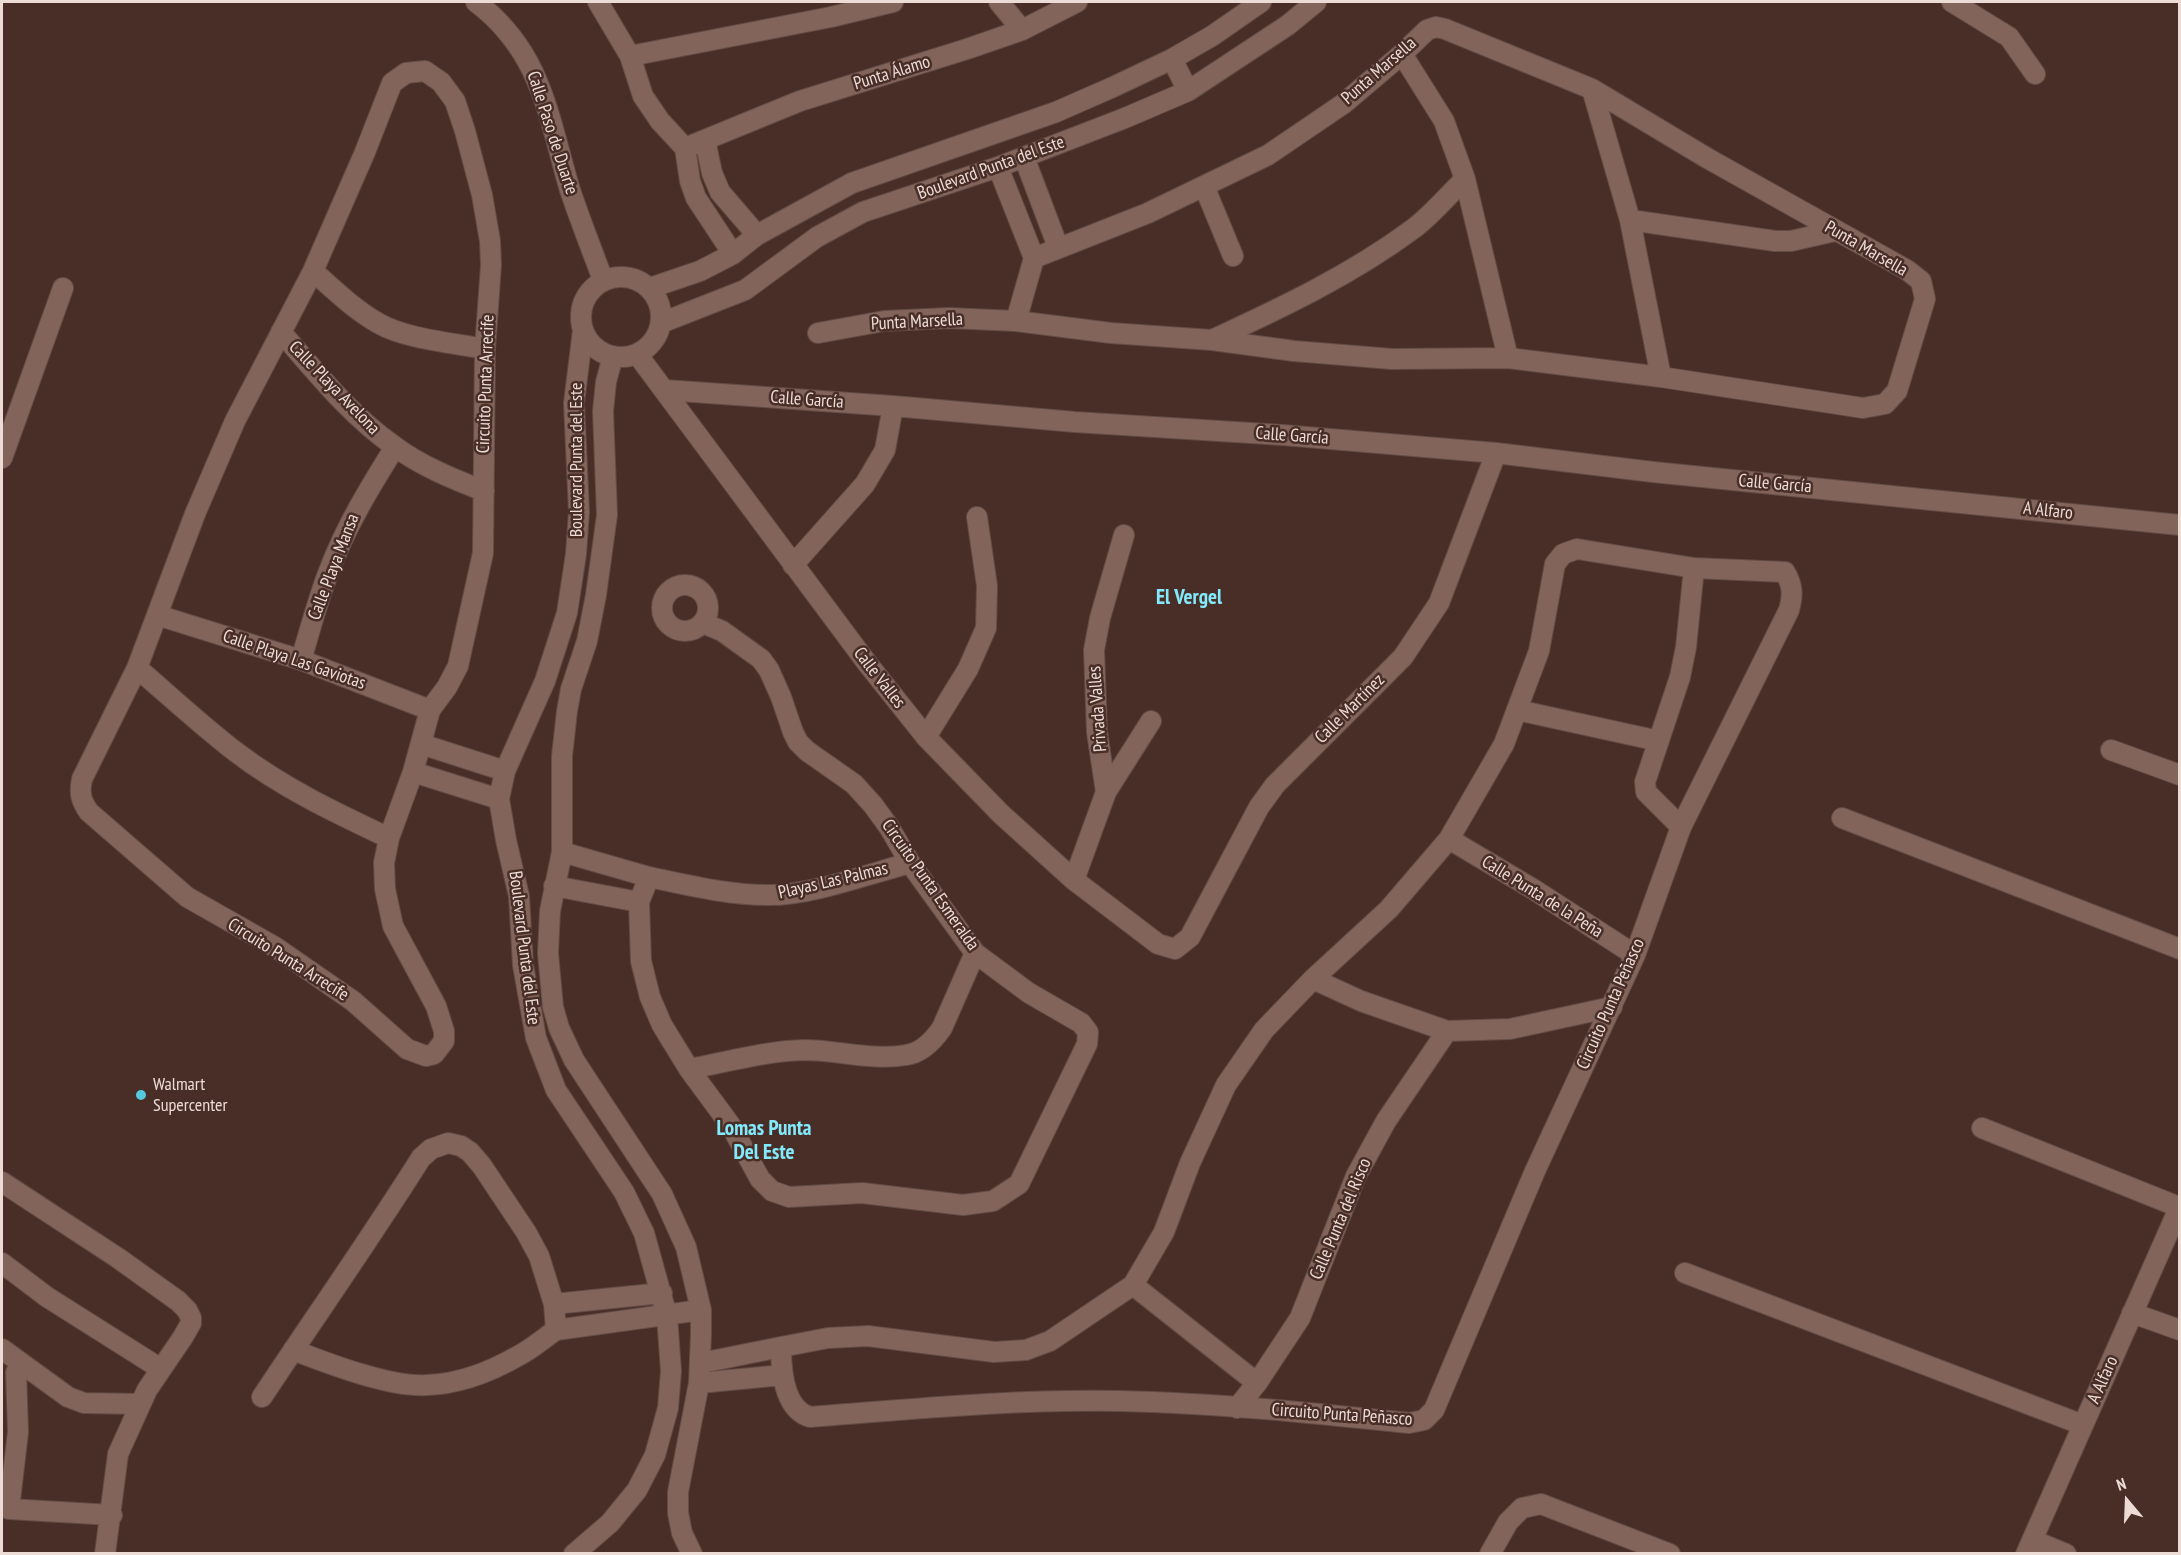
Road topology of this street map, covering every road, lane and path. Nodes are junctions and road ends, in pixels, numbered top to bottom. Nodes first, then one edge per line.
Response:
1 (476, 2) edge
2 (598, 2) edge
3 (893, 2) edge
4 (999, 2) edge
5 (1077, 2) edge
6 (1261, 2) edge
7 (1316, 2) edge
8 (1952, 2) edge
9 (1022, 30) junction
10 (1402, 54) junction
11 (630, 56) junction
12 (1172, 59) junction
13 (2035, 74) dead end
14 (1592, 89) junction
15 (1188, 91) junction
16 (705, 140) junction
17 (686, 148) junction
18 (1024, 157) junction
19 (998, 167) junction
20 (1466, 178) junction
21 (1204, 186) junction
22 (1630, 220) junction
23 (1836, 231) junction
24 (757, 235) junction
25 (1058, 247) junction
26 (733, 254) junction
27 (1233, 255) dead end
28 (1034, 258) junction
29 (313, 272) junction
30 (603, 280) junction
31 (63, 288) dead end
32 (650, 288) junction
33 (1016, 321) junction
34 (661, 323) junction
35 (583, 330) junction
36 (280, 332) junction
37 (818, 333) dead end
38 (1212, 340) junction
39 (485, 349) junction
40 (637, 354) junction
41 (614, 356) junction
42 (1508, 358) junction
43 (1660, 377) junction
44 (666, 390) junction
45 (893, 406) junction
46 (395, 447) junction
47 (1496, 453) junction
48 (2, 458) edge
49 (484, 491) junction
50 (1916, 497) joint
51 (977, 517) dead end
52 (2180, 525) edge
53 (1124, 535) dead end
54 (793, 566) junction
55 (1694, 568) junction
56 (157, 615) junction
57 (703, 623) dead end
58 (301, 660) junction
59 (137, 668) junction
60 (430, 710) junction
61 (1517, 710) junction
62 (1151, 721) dead end
63 (926, 736) junction
64 (1659, 741) junction
65 (421, 744) junction
66 (2111, 750) dead end
67 (505, 771) junction
68 (413, 772) junction
69 (2180, 775) edge
70 (1106, 792) junction
71 (498, 799) junction
72 (1842, 818) dead end
73 (1681, 827) junction
74 (389, 838) junction
75 (1449, 839) junction
76 (562, 852) junction
77 (910, 863) junction
78 (649, 877) junction
79 (1074, 880) junction
80 (554, 886) junction
81 (639, 902) junction
82 (1175, 949) joint
83 (2180, 949) edge
84 (975, 953) junction
85 (1635, 955) junction
86 (1313, 979) junction
87 (1612, 1006) junction
88 (1447, 1031) junction
89 (689, 1068) junction
90 (1982, 1128) dead end
91 (630, 1146) junction
92 (606, 1164) junction
93 (2, 1182) edge
94 (2179, 1206) edge
95 (2, 1263) edge
96 (1685, 1274) dead end
97 (1133, 1285) junction
98 (662, 1293) junction
99 (554, 1304) junction
100 (701, 1310) junction
101 (2132, 1313) junction
102 (667, 1316) junction
103 (556, 1330) junction
104 (2180, 1330) edge
105 (781, 1347) junction
106 (2, 1349) edge
107 (293, 1350) junction
108 (701, 1363) junction
109 (19, 1368) junction
110 (161, 1369) junction
111 (783, 1375) junction
112 (699, 1383) junction
113 (1257, 1383) junction
114 (2, 1393) edge
115 (262, 1397) dead end
116 (140, 1404) junction
117 (1237, 1408) junction
118 (2083, 1425) junction
119 (5, 1508) edge
120 (112, 1515) junction
121 (2029, 1547) edge
122 (105, 1554) edge
123 (574, 1554) edge
124 (692, 1554) edge
125 (1490, 1554) edge
126 (1670, 1554) edge
127 (2066, 1554) edge

1 - 30 street, Calle Paso de Duarte
2 - 11 street
3 - 11 street
4 - 9 street
5 - 9 street, Punta Álamo
6 - 12 street, Boulevard Punta del Este
7 - 15 street, Boulevard Punta del Este
8 - 13 street
9 - 16 street, Punta Álamo
10 - 14 street, Punta Marsella
10 - 20 street
10 - 21 street, Punta Marsella
11 - 17 street
12 - 15 street
12 - 24 street, Boulevard Punta del Este
14 - 22 street
14 - 23 street, Punta Marsella
15 - 18 street, Boulevard Punta del Este
16 - 17 street, Punta Álamo
16 - 24 street
17 - 26 street
18 - 19 street, Boulevard Punta del Este
18 - 25 street
19 - 28 street
19 - 34 street, Boulevard Punta del Este
20 - 38 street
20 - 42 street
21 - 25 street, Punta Marsella
21 - 27 street
22 - 23 street
22 - 43 street
23 - 43 street, Punta Marsella
24 - 26 street, Boulevard Punta del Este
25 - 28 street, Punta Marsella
26 - 32 street, Boulevard Punta del Este
28 - 33 street
29 - 36 street, Circuito Punta Arrecife
29 - 39 street
29 - 39 street, Circuito Punta Arrecife
30 - 32 street
30 - 35 street
31 - 48 street
32 - 34 street
33 - 37 street, Punta Marsella
33 - 38 street, Punta Marsella
34 - 40 street
35 - 41 street
35 - 67 street, Boulevard Punta del Este
36 - 46 street, Calle Playa Avelona
36 - 56 street, Circuito Punta Arrecife
38 - 42 street, Punta Marsella
39 - 49 street, Circuito Punta Arrecife
40 - 41 street
40 - 44 street, Calle Valles
41 - 76 street, Boulevard Punta del Este
42 - 43 street, Punta Marsella
44 - 45 street, Calle García
44 - 54 street, Calle Valles
45 - 47 street, Calle García
45 - 54 street
46 - 49 street, Calle Playa Avelona
46 - 58 street, Calle Playa Mansa
47 - 50 street, Calle García
47 - 82 street, Calle Martínez
49 - 60 street, Circuito Punta Arrecife
50 - 52 street, A Alfaro
51 - 63 street
53 - 70 street, Privada Valles
54 - 63 street, Calle Valles
55 - 61 street, Circuito Punta Peñasco
55 - 64 street
55 - 73 street, Circuito Punta Peñasco
56 - 58 street, Calle Playa Las Gaviotas
56 - 59 street, Circuito Punta Arrecife
57 - 77 street, Circuito Punta Esmeralda
58 - 60 street, Calle Playa Las Gaviotas
59 - 74 street
59 - 74 street, Circuito Punta Arrecife
60 - 65 street, Circuito Punta Arrecife
61 - 64 street
61 - 75 street, Circuito Punta Peñasco
62 - 70 street
63 - 79 street, Calle Valles
64 - 73 street
65 - 67 street
65 - 68 street, Circuito Punta Arrecife
66 - 69 street
67 - 71 street, Boulevard Punta del Este
68 - 71 street
68 - 74 street, Circuito Punta Arrecife
70 - 79 street, Privada Valles
71 - 92 street, Boulevard Punta del Este
72 - 83 street
73 - 85 street, Circuito Punta Peñasco
75 - 85 street, Calle Punta de la Peña
75 - 86 street, Circuito Punta Peñasco
76 - 78 street, Playas Las Palmas
76 - 80 street, Boulevard Punta del Este
77 - 78 street, Playas Las Palmas
77 - 84 street, Circuito Punta Esmeralda
78 - 81 street
79 - 82 street, Calle Valles
80 - 81 street
80 - 91 street, Boulevard Punta del Este
81 - 89 street, Circuito Punta Esmeralda
84 - 89 street
84 - 89 street, Circuito Punta Esmeralda
85 - 87 street, Circuito Punta Peñasco
86 - 88 street
86 - 97 street, Circuito Punta Peñasco
87 - 88 street
87 - 117 street, Circuito Punta Peñasco
88 - 113 street, Calle Punta del Risco
90 - 94 street
91 - 92 street
91 - 100 street, Boulevard Punta del Este
92 - 98 street, Boulevard Punta del Este
93 - 110 street
94 - 101 street, A Alfaro
95 - 110 street
96 - 118 street
97 - 105 street, Circuito Punta Peñasco
97 - 113 street, Circuito Punta Peñasco
98 - 99 street
98 - 102 street, Boulevard Punta del Este
99 - 103 street
99 - 107 street
100 - 102 street
100 - 108 street, Boulevard Punta del Este
101 - 104 street
101 - 118 street, A Alfaro
102 - 103 street
102 - 123 street, Boulevard Punta del Este
103 - 107 street
105 - 108 street, Circuito Punta Peñasco
105 - 111 street, Circuito Punta Peñasco
106 - 109 street
107 - 115 street
108 - 112 street, Boulevard Punta del Este
109 - 114 street
109 - 116 street
109 - 119 street
110 - 116 street
111 - 112 street
111 - 117 street, Circuito Punta Peñasco
112 - 124 street, Boulevard Punta del Este
113 - 117 street, Calle Punta del Risco
116 - 120 street
118 - 121 street, A Alfaro
119 - 120 street
120 - 122 street
121 - 127 street
125 - 126 street

